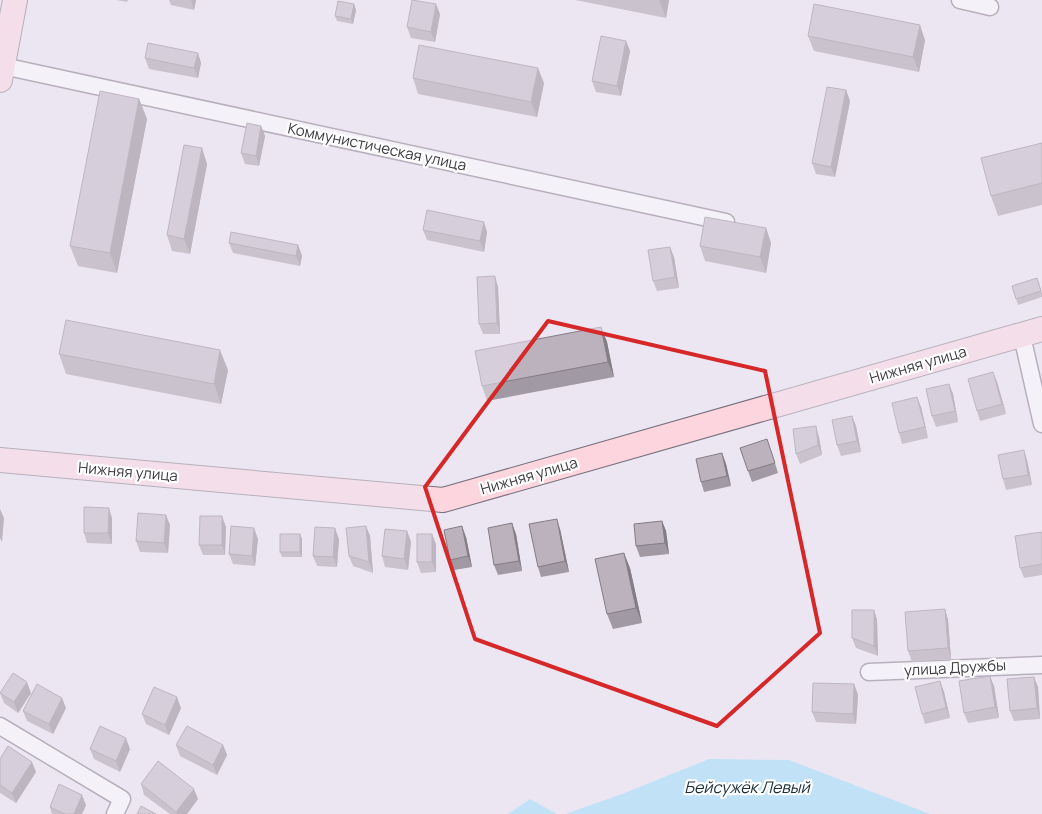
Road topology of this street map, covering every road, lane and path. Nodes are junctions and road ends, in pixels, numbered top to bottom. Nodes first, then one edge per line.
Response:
1 (15, 0) edge
2 (960, 0) edge
3 (990, 7) dead end
4 (1, 73) edge
5 (741, 226) edge
6 (1032, 332) edge
7 (1042, 424) edge
8 (0, 460) edge
9 (1042, 665) edge
10 (869, 672) dead end
11 (0, 726) edge
12 (115, 814) edge

1 - 4 street, Коммунистическая улица
2 - 3 street
4 - 5 street, Коммунистическая улица
6 - 7 street
6 - 8 street, Нижняя улица
9 - 10 street, улица Дружбы
11 - 12 street

